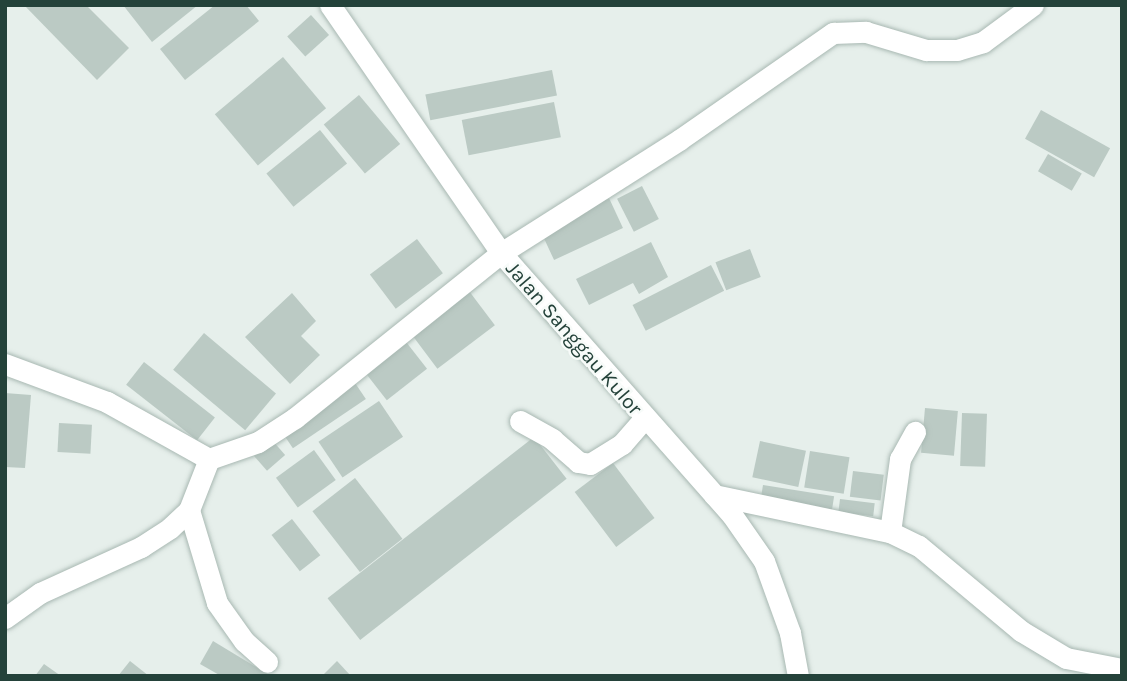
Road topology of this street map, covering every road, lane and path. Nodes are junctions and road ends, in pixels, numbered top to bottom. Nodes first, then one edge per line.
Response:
1 (330, 5) edge
2 (1033, 5) edge
3 (501, 253) junction
4 (5, 364) edge
5 (645, 418) junction
6 (520, 421) dead end
7 (915, 432) dead end
8 (209, 459) junction
9 (714, 495) junction
10 (189, 510) junction
11 (890, 532) junction
12 (5, 618) edge
13 (267, 662) dead end
14 (1122, 669) edge
15 (798, 676) edge

1 - 3 street, Jalan Sanggau Kulor
2 - 3 street
3 - 5 street, Jalan Sanggau Kulor
3 - 8 street
4 - 8 street
5 - 6 street
5 - 9 street, Jalan Sanggau Kulor
7 - 11 street
8 - 10 street
9 - 11 street
9 - 15 street, Jalan Sanggau Kulor
10 - 12 street
10 - 13 street
11 - 14 street

